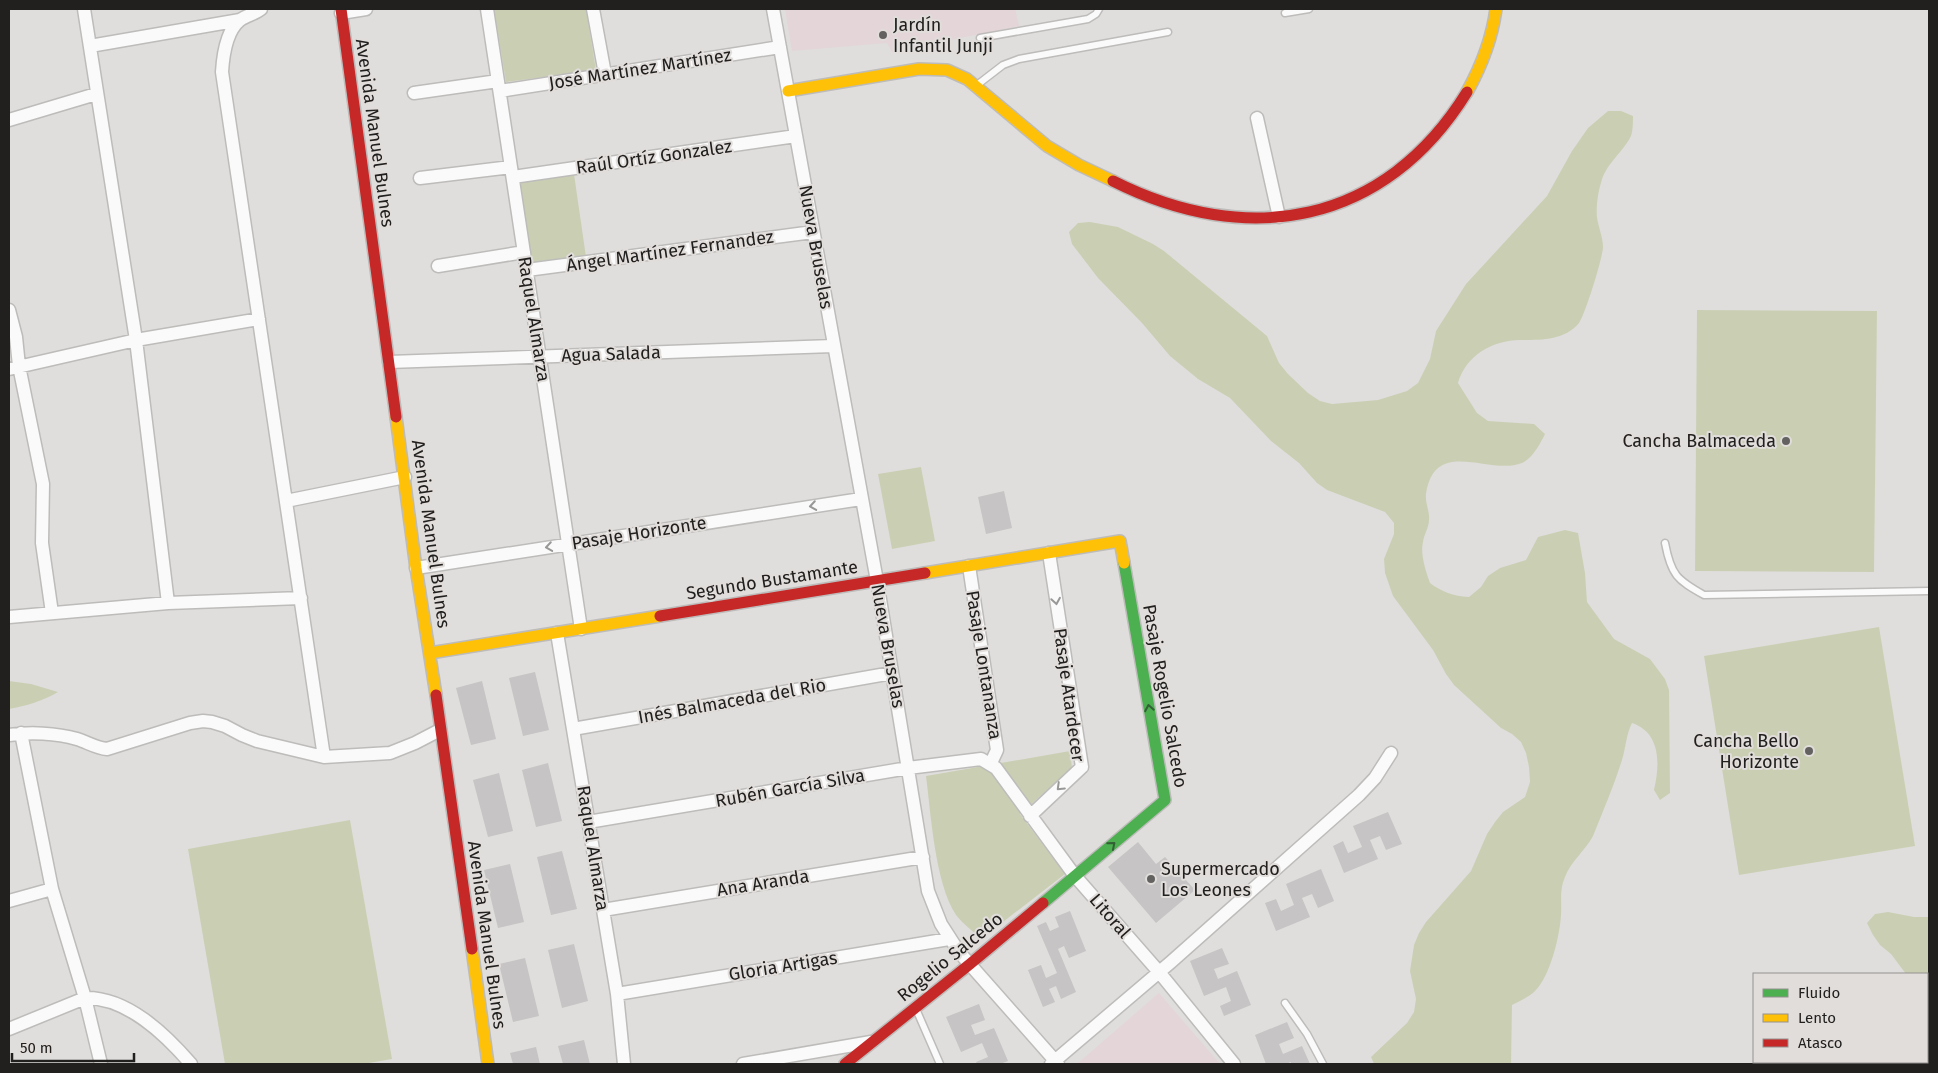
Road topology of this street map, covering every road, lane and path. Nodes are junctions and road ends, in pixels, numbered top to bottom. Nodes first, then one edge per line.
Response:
1 (84, 9) edge
2 (261, 9) edge
3 (366, 9) edge
4 (488, 9) edge
5 (593, 9) edge
6 (774, 9) edge
7 (1099, 9) edge
8 (1308, 9) edge
9 (1496, 9) edge
10 (341, 11) edge
11 (1285, 13) dead end
12 (240, 20) junction
13 (1168, 32) dead end
14 (980, 38) dead end
15 (90, 46) junction
16 (780, 47) junction
17 (605, 74) junction
18 (499, 86) junction
19 (976, 86) junction
20 (788, 91) junction
21 (414, 93) dead end
22 (96, 94) junction
23 (1257, 118) dead end
24 (9, 120) edge
25 (796, 136) junction
26 (512, 172) junction
27 (420, 178) dead end
28 (1279, 217) junction
29 (813, 232) junction
30 (524, 252) junction
31 (438, 266) dead end
32 (527, 270) junction
33 (9, 310) edge
34 (259, 320) junction
35 (136, 340) junction
36 (833, 346) junction
37 (539, 356) junction
38 (390, 362) junction
39 (14, 368) edge
40 (405, 477) junction
41 (861, 499) junction
42 (286, 501) junction
43 (1120, 542) joint
44 (1665, 543) dead end
45 (568, 544) junction
46 (1048, 553) junction
47 (969, 566) junction
48 (416, 568) junction
49 (877, 581) junction
50 (1929, 592) edge
51 (301, 598) junction
52 (168, 603) junction
53 (52, 613) junction
54 (9, 617) edge
55 (581, 629) junction
56 (556, 633) junction
57 (430, 653) junction
58 (892, 673) junction
59 (573, 729) junction
60 (440, 730) junction
61 (15, 734) edge
62 (1391, 753) dead end
63 (324, 757) junction
64 (991, 763) junction
65 (908, 768) junction
66 (1030, 816) junction
67 (588, 822) junction
68 (923, 857) junction
69 (1075, 876) junction
70 (52, 889) junction
71 (9, 902) edge
72 (603, 910) junction
73 (950, 939) junction
74 (970, 964) junction
75 (1159, 972) junction
76 (617, 994) junction
77 (85, 998) junction
78 (1285, 1003) dead end
79 (916, 1008) junction
80 (9, 1029) edge
81 (874, 1042) junction
82 (1055, 1063) edge
83 (101, 1064) edge
84 (191, 1064) edge
85 (488, 1064) edge
86 (624, 1064) edge
87 (743, 1064) edge
88 (846, 1064) edge
89 (940, 1064) edge
90 (1234, 1064) edge
91 (1323, 1064) edge

1 - 15 street
2 - 12 street
3 - 10 street
4 - 18 street, Raquel Almarza
5 - 17 street
6 - 16 street, Nueva Bruselas
7 - 14 lane
8 - 11 lane
9 - 28 street
10 - 38 street, Avenida Manuel Bulnes
12 - 15 street
12 - 34 street
13 - 19 lane
15 - 22 street
16 - 17 street, José Martínez Martínez
16 - 20 street, Nueva Bruselas
17 - 18 street, José Martínez Martínez
18 - 21 street, José Martínez Martínez
18 - 26 street, Raquel Almarza
19 - 20 street
19 - 28 street
20 - 25 street, Nueva Bruselas
22 - 24 street
22 - 35 street
23 - 28 street
25 - 26 street, Raúl Ortíz Gonzalez
25 - 29 street, Nueva Bruselas
26 - 27 street, Raúl Ortíz Gonzalez
26 - 30 street, Raquel Almarza
29 - 32 street, Ángel Martínez Fernandez
29 - 36 street, Nueva Bruselas
30 - 31 street
30 - 32 street, Raquel Almarza
32 - 37 street, Raquel Almarza
33 - 39 street
34 - 35 street
34 - 42 street
35 - 39 street
35 - 52 street
36 - 37 street, Agua Salada
36 - 41 street, Nueva Bruselas
37 - 38 street, Agua Salada
37 - 45 street, Raquel Almarza
38 - 40 street, Avenida Manuel Bulnes
39 - 53 street
40 - 42 street
40 - 48 street, Avenida Manuel Bulnes
41 -> 45 street, Pasaje Horizonte
41 - 49 street, Nueva Bruselas
42 - 51 street
43 - 46 street, Segundo Bustamante
69 -> 43 street, Pasaje Rogelio Salcedo
44 - 50 lane
45 -> 48 street, Pasaje Horizonte
45 - 55 street, Raquel Almarza
46 - 47 street, Segundo Bustamante
46 -> 66 street, Pasaje Atardecer
47 - 49 street, Segundo Bustamante
47 - 64 street, Pasaje Lontananza
48 - 57 street, Avenida Manuel Bulnes
49 - 55 street, Segundo Bustamante
49 - 58 street, Nueva Bruselas
51 - 52 street
51 - 63 street
52 - 53 street
53 - 54 street
55 - 56 street, Segundo Bustamante
56 - 57 street, Segundo Bustamante
56 - 59 street, Raquel Almarza
57 - 60 street, Avenida Manuel Bulnes
58 - 59 street, Inés Balmaceda del Rio
58 - 65 street, Nueva Bruselas
59 - 67 street, Raquel Almarza
60 - 63 street
60 - 85 street, Avenida Manuel Bulnes
61 - 63 street
61 - 70 street
62 - 75 street
64 - 65 street, Rubén García Silva
64 - 66 street, Litoral
65 - 67 street, Rubén García Silva
65 - 68 street, Nueva Bruselas
66 - 69 street, Litoral
67 - 72 street, Raquel Almarza
68 - 72 street, Ana Aranda
68 - 73 street, Nueva Bruselas
69 - 74 street, Rogelio Salcedo
69 - 75 street, Litoral
70 - 71 street
70 - 77 street
72 - 76 street, Raquel Almarza
73 - 74 street, Nueva Bruselas
73 - 76 street, Gloria Artigas
74 - 79 street, Rogelio Salcedo
74 - 82 street, Nueva Bruselas
75 - 82 street
75 - 90 street, Litoral
76 - 86 street, Raquel Almarza
77 - 80 street
77 - 83 street
77 - 84 street
78 - 91 lane
79 - 81 street, Rogelio Salcedo
79 - 89 lane
81 - 87 street
81 - 88 street, Rogelio Salcedo

